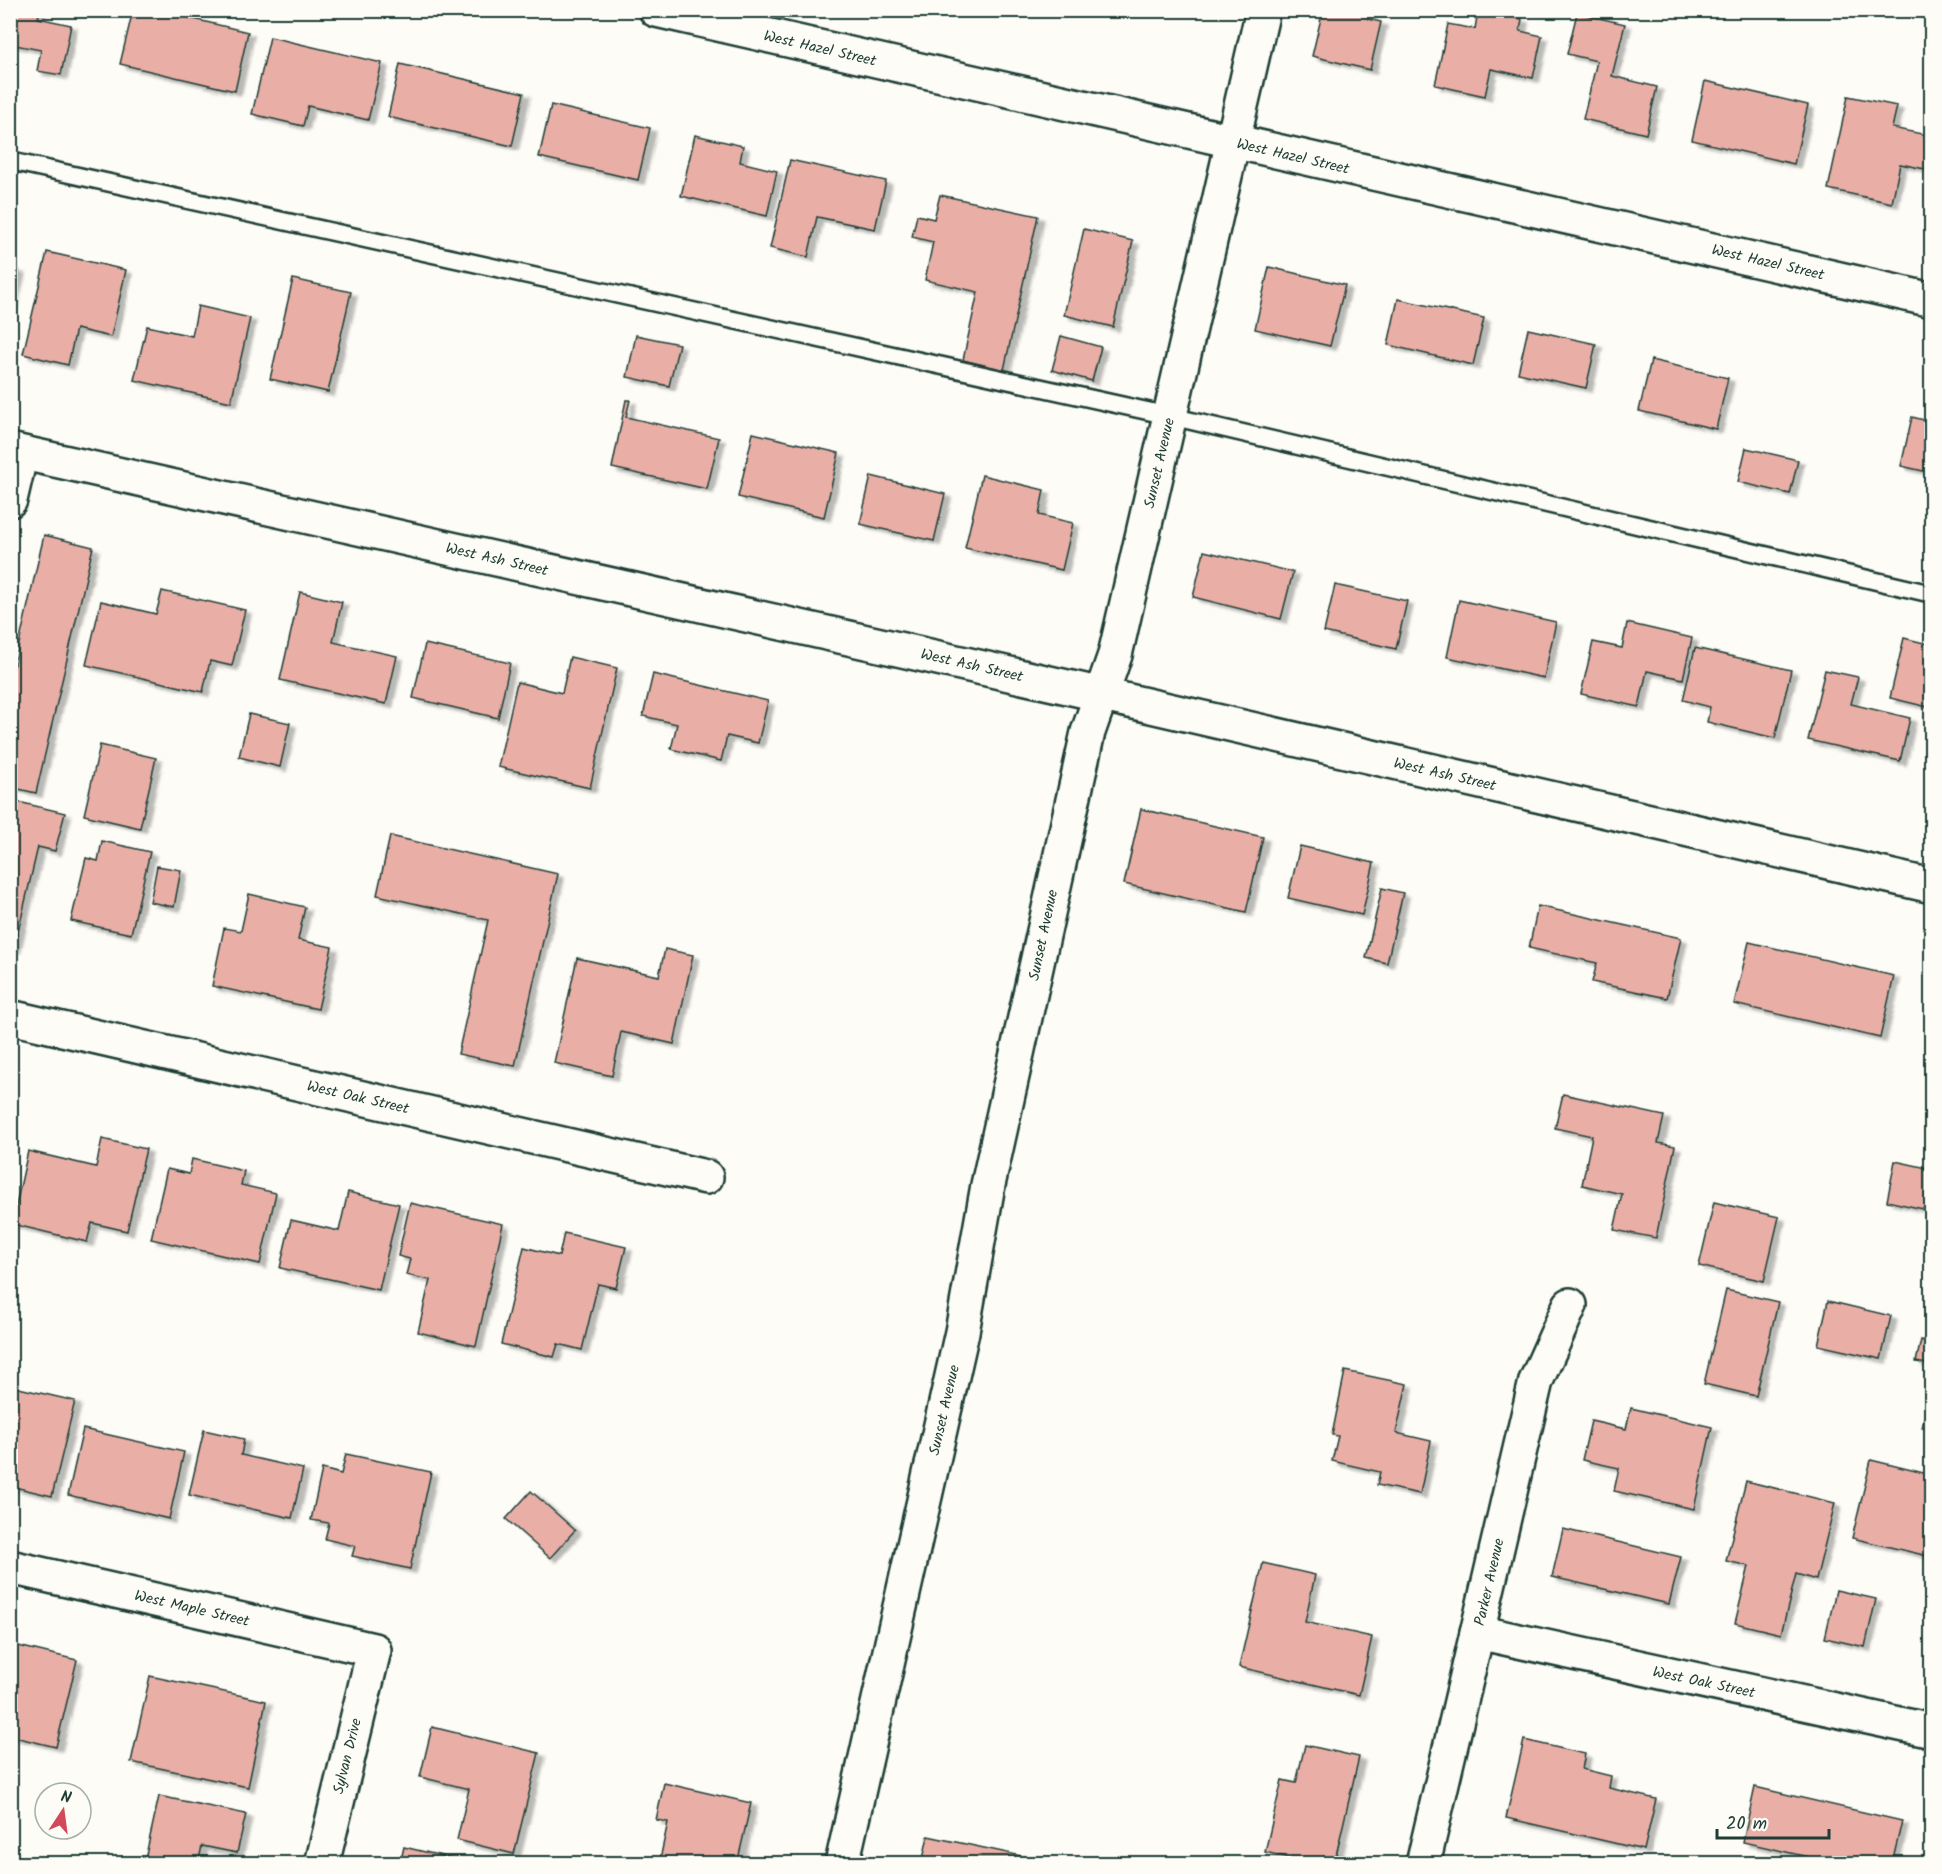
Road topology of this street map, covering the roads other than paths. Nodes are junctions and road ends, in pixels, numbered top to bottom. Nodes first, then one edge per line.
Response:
1 (656, 10) edge
2 (1263, 10) edge
3 (1232, 142) junction
4 (10, 161) edge
5 (1932, 300) edge
6 (1170, 416) junction
7 (16, 451) edge
8 (10, 500) edge
9 (1932, 594) edge
10 (1103, 695) junction
11 (1932, 886) edge
12 (10, 1017) edge
13 (706, 1177) dead end
14 (1570, 1305) dead end
15 (10, 1567) edge
16 (1477, 1632) junction
17 (374, 1650) joint
18 (1932, 1731) edge
19 (322, 1863) edge
20 (842, 1863) edge
21 (1423, 1863) edge

1 - 3 street, West Hazel Street
2 - 3 street, Sunset Avenue
3 - 5 street, West Hazel Street
3 - 6 street, Sunset Avenue
4 - 6 lane
6 - 9 lane
6 - 10 street, Sunset Avenue
7 - 8 street
7 - 10 street, West Ash Street
10 - 11 street, West Ash Street
10 - 20 street, Sunset Avenue
12 - 13 street, West Oak Street
14 - 16 street, Parker Avenue
15 - 17 street, West Maple Street
16 - 18 street, West Oak Street
16 - 21 street, Parker Avenue
17 - 19 street, Sylvan Drive

